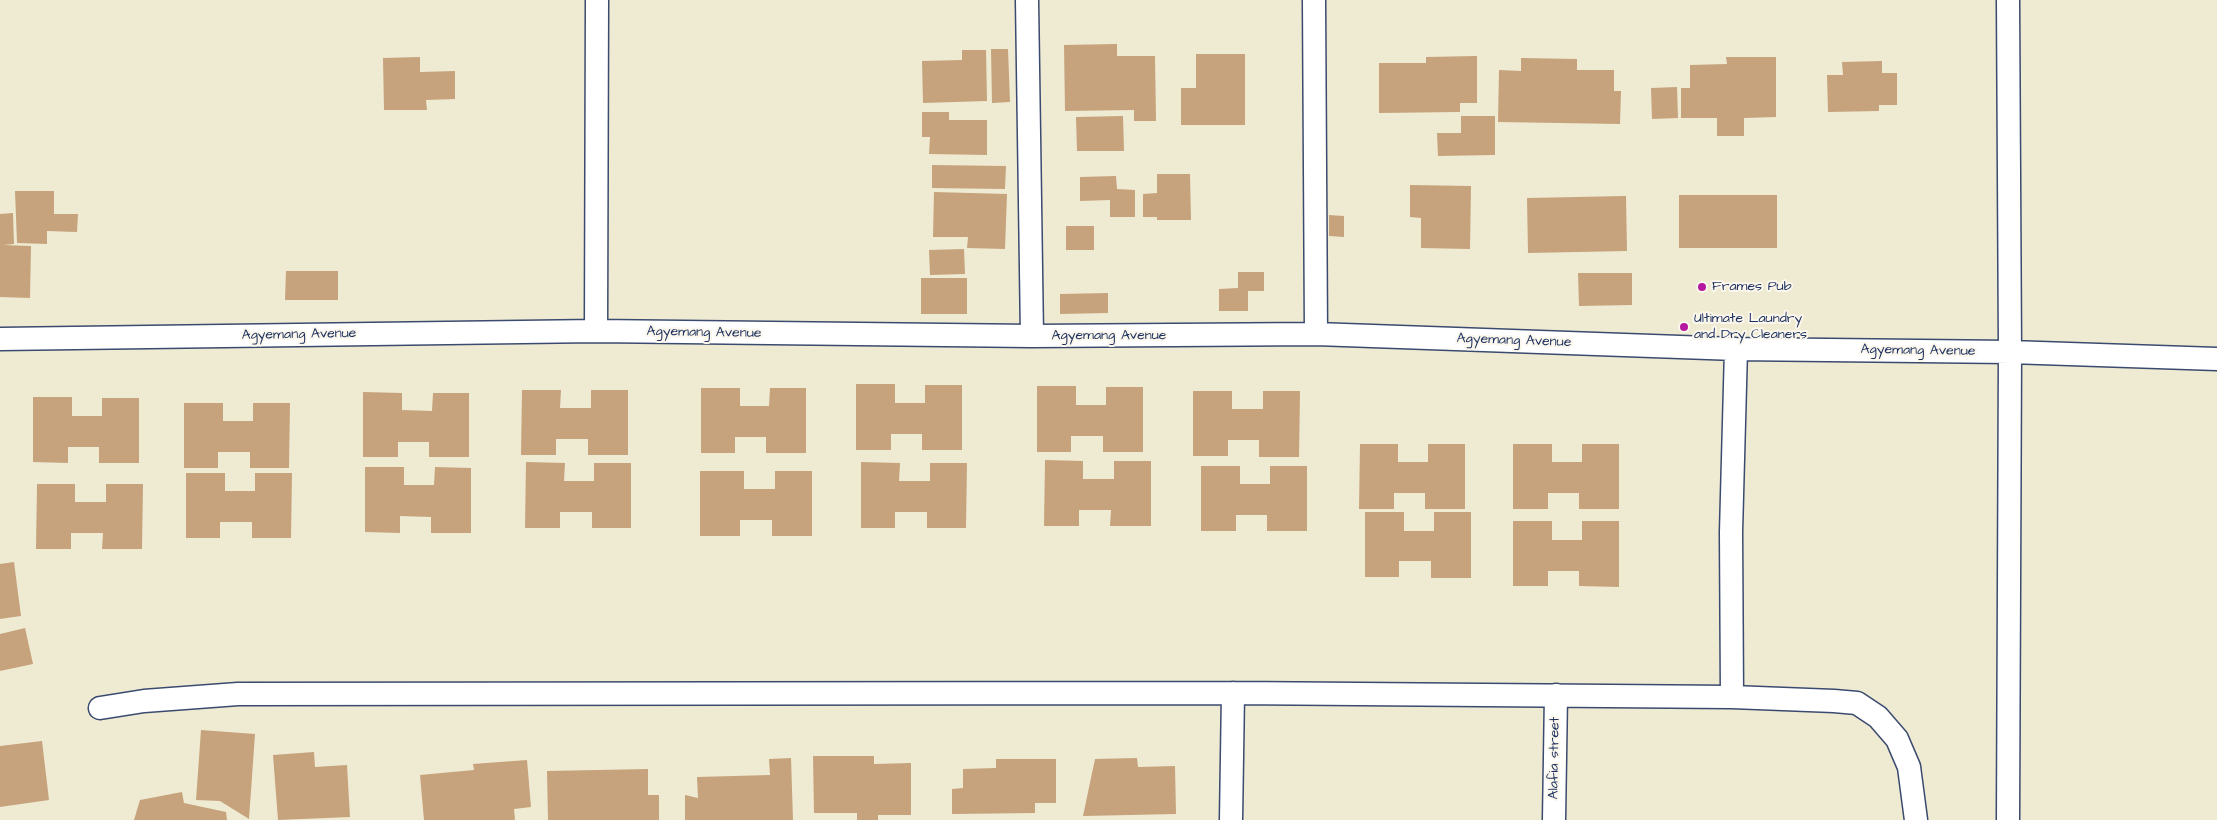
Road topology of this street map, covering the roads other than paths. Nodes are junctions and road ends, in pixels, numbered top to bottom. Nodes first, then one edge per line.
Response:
1 (597, 0) edge
2 (1027, 0) edge
3 (1314, 0) edge
4 (2008, 0) edge
5 (596, 331) junction
6 (1316, 334) junction
7 (1032, 336) junction
8 (0, 339) edge
9 (1736, 349) junction
10 (2010, 352) junction
11 (2217, 359) edge
12 (1233, 693) junction
13 (1556, 695) junction
14 (1732, 697) junction
15 (100, 708) dead end
16 (1232, 820) edge
17 (1554, 820) edge
18 (1916, 820) edge
19 (2008, 820) edge

1 - 5 street
2 - 7 street
3 - 6 street
4 - 10 street
5 - 7 street, Agyemang Avenue
5 - 8 street, Agyemang Avenue
6 - 7 street, Agyemang Avenue
6 - 9 street, Agyemang Avenue
9 - 10 street, Agyemang Avenue
9 - 14 street
10 - 11 street, Agyemang Avenue
10 - 19 street
12 - 13 street
12 - 15 street
12 - 16 street
13 - 14 street
13 - 17 street, Alafia street
14 - 18 street

